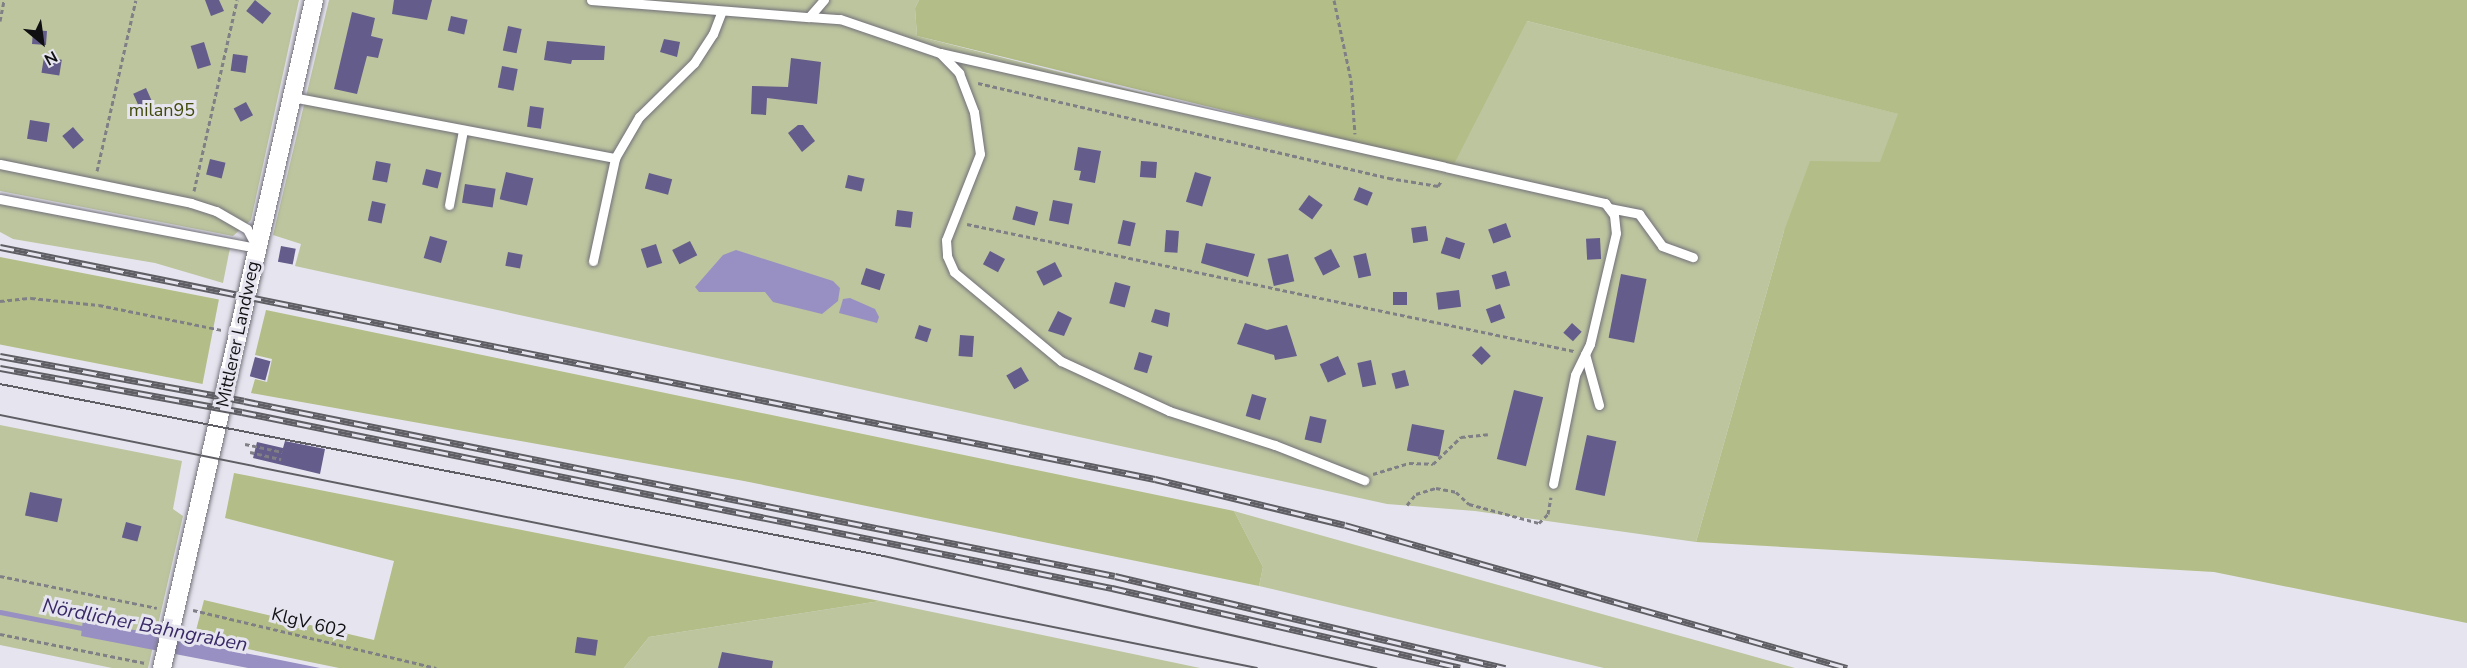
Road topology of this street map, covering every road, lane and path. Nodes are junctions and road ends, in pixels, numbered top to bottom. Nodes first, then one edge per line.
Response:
1 (4, 0) edge
2 (136, 0) edge
3 (237, 0) edge
4 (314, 0) edge
5 (591, 0) edge
6 (824, 0) edge
7 (1334, 0) edge
8 (721, 13) junction
9 (810, 17) junction
10 (0, 21) edge
11 (940, 53) junction
12 (961, 79) junction
13 (292, 97) junction
14 (463, 130) junction
15 (1356, 147) junction
16 (615, 158) junction
17 (0, 164) edge
18 (1449, 168) junction
19 (94, 182) junction
20 (0, 199) edge
21 (192, 203) junction
22 (449, 205) dead end
23 (1609, 208) junction
24 (953, 222) junction
25 (257, 248) junction
26 (1693, 257) dead end
27 (593, 261) dead end
28 (0, 301) edge
29 (206, 327) dead end
30 (1585, 354) junction
31 (1599, 405) dead end
32 (1488, 434) dead end
33 (245, 444) dead end
34 (282, 452) dead end
35 (250, 453) dead end
36 (281, 459) dead end
37 (1364, 480) joint
38 (1553, 484) joint
39 (1407, 505) dead end
40 (0, 576) edge
41 (175, 612) junction
42 (0, 634) edge
43 (163, 667) edge
44 (436, 668) edge

1 - 10 path
2 - 19 path
3 - 21 path
4 - 13 street, Mittlerer Landweg
5 - 8 lane
6 - 9 lane
7 - 15 path
8 - 9 lane
8 - 16 lane
9 - 11 lane
11 - 12 lane
11 - 15 lane
12 - 18 path
12 - 24 lane
13 - 14 lane
13 - 25 street, Mittlerer Landweg
14 - 16 lane
14 - 22 lane
15 - 18 lane
16 - 27 lane
17 - 19 lane
18 - 23 lane
19 - 21 lane
20 - 25 lane
21 - 25 lane
23 - 26 lane
23 - 30 lane
24 - 30 path
24 - 37 lane
25 - 41 street, Mittlerer Landweg
28 - 29 path
30 - 31 lane
30 - 38 lane
32 - 37 path
33 - 34 path
35 - 36 path
38 - 39 path
40 - 41 path, KlgV 602
41 - 43 street, Mittlerer Landweg
41 - 44 path, KlgV 602
42 - 43 path

